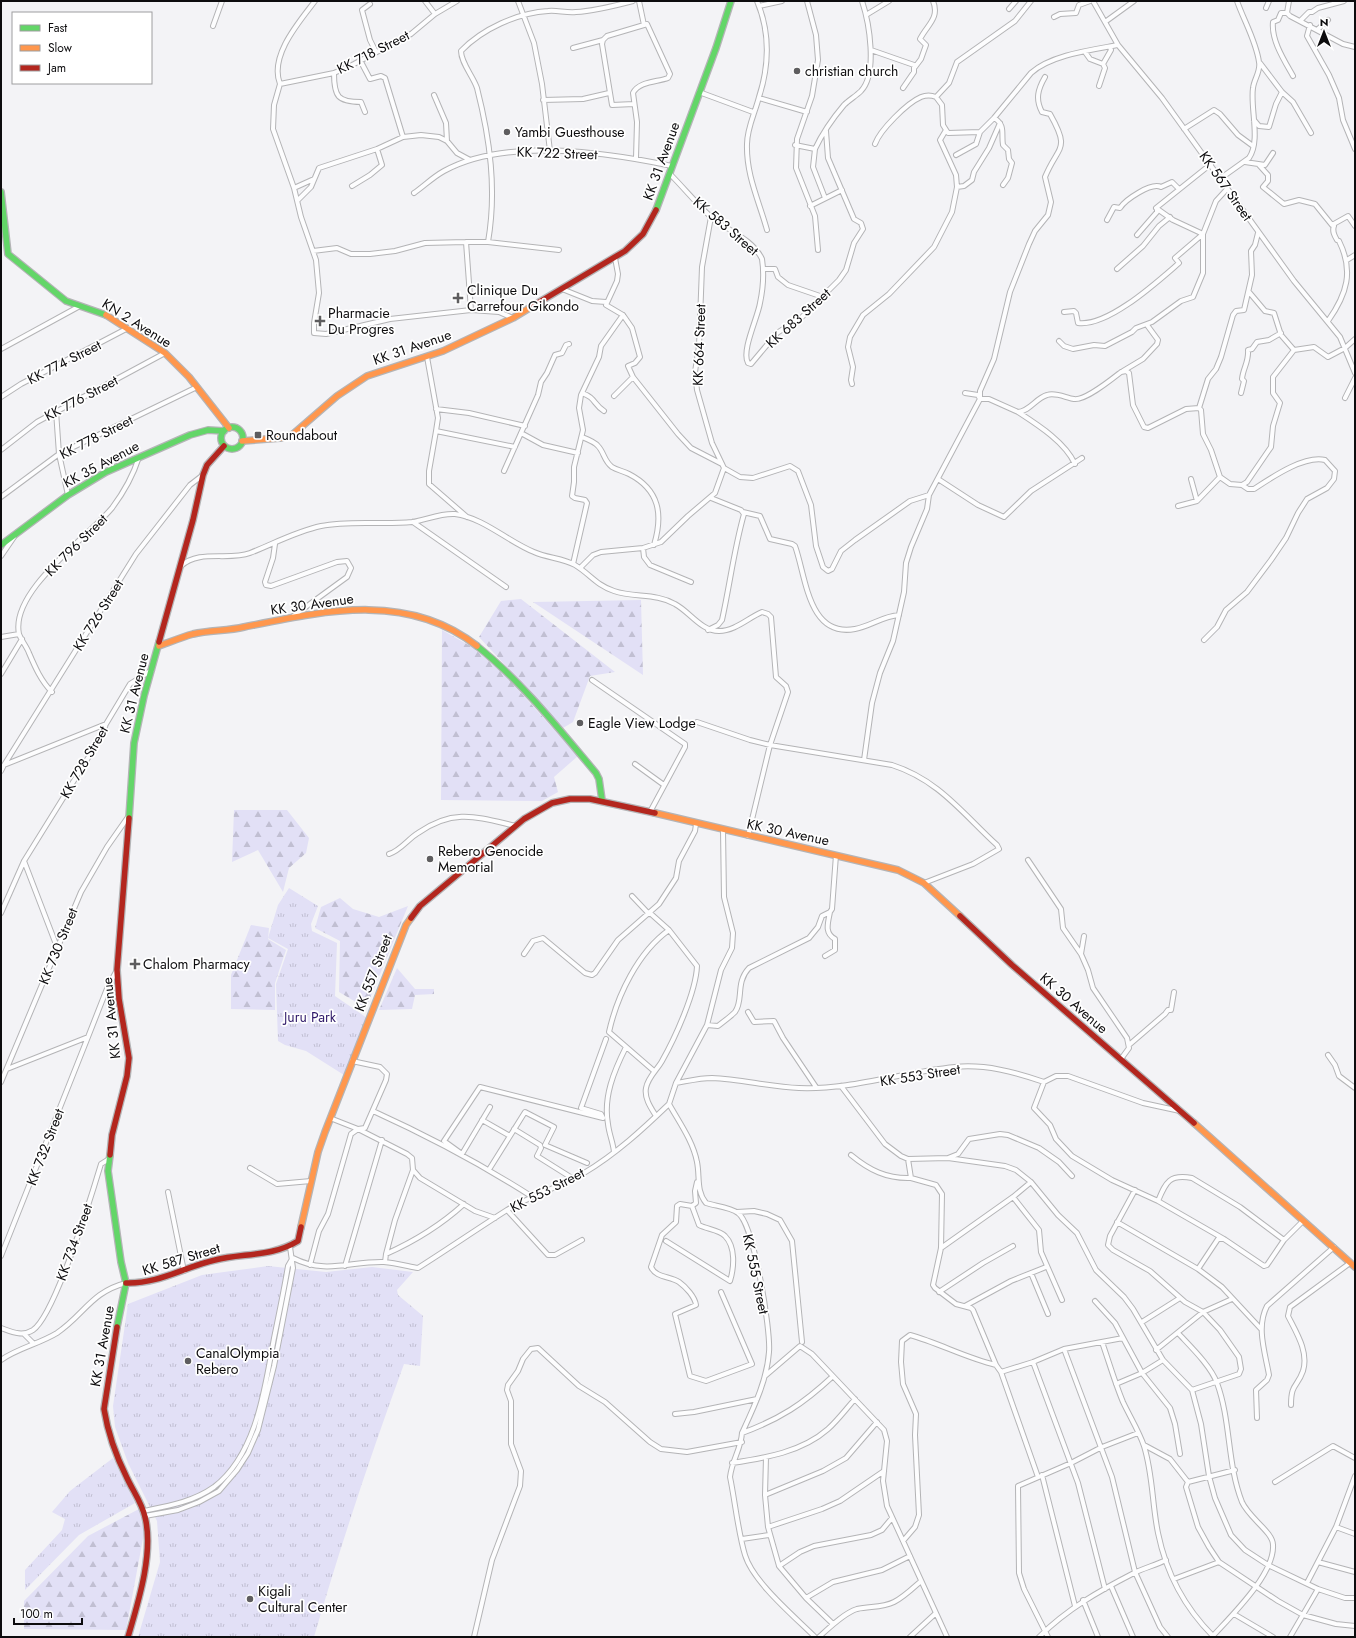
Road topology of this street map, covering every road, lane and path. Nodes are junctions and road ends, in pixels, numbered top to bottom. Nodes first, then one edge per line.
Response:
1 (222, 1) edge
2 (315, 1) edge
3 (425, 1) edge
4 (457, 1) edge
5 (518, 1) edge
6 (633, 1) edge
7 (639, 1) edge
8 (731, 1) edge
9 (758, 1) edge
10 (782, 1) edge
11 (807, 1) edge
12 (862, 1) edge
13 (889, 1) edge
14 (933, 1) edge
15 (1016, 1) edge
16 (1031, 1) edge
17 (1091, 1) edge
18 (1134, 1) edge
19 (1237, 1) edge
20 (1269, 1) edge
21 (1289, 1) edge
22 (1344, 1) edge
23 (370, 4) dead end
24 (760, 6) junction
25 (1266, 8) dead end
26 (1009, 9) dead end
27 (1287, 13) junction
28 (435, 14) junction
29 (523, 15) junction
30 (866, 15) junction
31 (1054, 16) dead end
32 (1328, 20) dead end
33 (1300, 21) junction
34 (1105, 22) junction
35 (213, 26) dead end
36 (644, 26) junction
37 (1310, 26) junction
38 (1317, 30) junction
39 (603, 40) junction
40 (1118, 45) junction
41 (1110, 47) junction
42 (1355, 47) edge
43 (573, 48) dead end
44 (871, 50) junction
45 (376, 52) junction
46 (1085, 52) junction
47 (360, 60) junction
48 (1260, 62) junction
49 (1103, 64) junction
50 (915, 67) junction
51 (334, 73) junction
52 (1293, 76) dead end
53 (1045, 77) dead end
54 (280, 84) junction
55 (1099, 86) dead end
56 (903, 88) dead end
57 (699, 92) junction
58 (1282, 92) junction
59 (609, 93) junction
60 (434, 95) dead end
61 (936, 96) junction
62 (759, 98) junction
63 (544, 100) junction
64 (634, 104) junction
65 (365, 112) dead end
66 (753, 112) junction
67 (807, 112) junction
68 (994, 118) junction
69 (1254, 120) junction
70 (1000, 123) junction
71 (1184, 129) junction
72 (946, 130) junction
73 (826, 131) junction
74 (980, 132) junction
75 (1311, 133) dead end
76 (403, 137) junction
77 (447, 141) junction
78 (876, 144) dead end
79 (796, 146) junction
80 (1253, 146) junction
81 (377, 149) junction
82 (815, 149) junction
83 (1355, 149) edge
84 (550, 151) junction
85 (1272, 153) dead end
86 (956, 155) dead end
87 (490, 156) junction
88 (636, 158) junction
89 (470, 160) junction
90 (1245, 162) junction
91 (1211, 164) junction
92 (1259, 165) junction
93 (672, 166) junction
94 (669, 173) junction
95 (1221, 178) junction
96 (315, 179) junction
97 (1003, 185) dead end
98 (352, 186) dead end
99 (957, 187) junction
100 (294, 188) junction
101 (1179, 189) junction
102 (1227, 189) junction
103 (842, 190) junction
104 (1, 192) edge
105 (414, 193) dead end
106 (825, 198) junction
107 (298, 200) junction
108 (810, 206) junction
109 (1156, 208) junction
110 (711, 217) junction
111 (1170, 218) junction
112 (1107, 220) dead end
113 (1334, 226) junction
114 (1354, 226) edge
115 (767, 230) dead end
116 (1258, 233) junction
117 (1203, 234) junction
118 (1137, 235) dead end
119 (466, 242) junction
120 (488, 242) junction
121 (559, 250) dead end
122 (818, 250) dead end
123 (313, 251) junction
124 (1355, 255) edge
125 (615, 258) junction
126 (1347, 260) junction
127 (763, 269) junction
128 (1117, 269) dead end
129 (562, 289) junction
130 (1249, 292) junction
131 (822, 298) junction
132 (606, 302) junction
133 (78, 306) junction
134 (471, 310) junction
135 (1064, 312) dead end
136 (623, 315) junction
137 (513, 318) junction
138 (1328, 321) junction
139 (1147, 325) junction
140 (128, 328) junction
141 (1280, 333) junction
142 (1355, 339) edge
143 (1059, 341) dead end
144 (569, 344) dead end
145 (1345, 348) junction
146 (1, 349) edge
147 (1294, 350) junction
148 (165, 353) junction
149 (427, 356) junction
150 (746, 357) joint
151 (1123, 371) junction
152 (1355, 372) edge
153 (633, 377) junction
154 (1355, 378) edge
155 (852, 384) dead end
156 (197, 387) junction
157 (582, 393) junction
158 (965, 393) dead end
159 (1241, 393) dead end
160 (614, 396) dead end
161 (1, 397) edge
162 (1345, 398) dead end
163 (980, 399) junction
164 (1199, 408) junction
165 (436, 409) junction
166 (56, 411) junction
167 (604, 411) dead end
168 (1018, 412) junction
169 (525, 426) junction
170 (227, 429) junction
171 (436, 431) junction
172 (521, 433) junction
173 (582, 437) junction
174 (242, 441) junction
175 (224, 446) junction
176 (515, 447) junction
177 (1, 450) edge
178 (578, 453) junction
179 (59, 454) junction
180 (139, 457) junction
181 (1082, 458) dead end
182 (1075, 464) junction
183 (723, 466) junction
184 (504, 471) dead end
185 (203, 475) junction
186 (1220, 477) junction
187 (938, 479) junction
188 (1191, 479) dead end
189 (1242, 485) junction
190 (68, 495) junction
191 (929, 495) junction
192 (1, 497) edge
193 (711, 498) junction
194 (1197, 501) junction
195 (1178, 506) dead end
196 (744, 512) junction
197 (468, 518) junction
198 (413, 522) junction
199 (14, 536) junction
200 (275, 544) junction
201 (1, 545) edge
202 (654, 546) junction
203 (643, 548) junction
204 (1, 556) edge
205 (573, 564) junction
206 (580, 568) junction
207 (178, 569) junction
208 (691, 582) dead end
209 (506, 587) dead end
210 (899, 615) junction
211 (290, 619) junction
212 (708, 630) junction
213 (19, 634) junction
214 (1, 637) edge
215 (22, 640) junction
216 (1204, 640) dead end
217 (159, 646) junction
218 (152, 670) junction
219 (1, 674) edge
220 (592, 680) dead end
221 (52, 692) junction
222 (698, 722) dead end
223 (106, 724) junction
224 (770, 745) junction
225 (864, 760) junction
226 (635, 764) dead end
227 (4, 765) junction
228 (1, 770) edge
229 (664, 785) junction
230 (602, 800) junction
231 (650, 812) junction
232 (128, 817) junction
233 (696, 824) junction
234 (516, 826) junction
235 (723, 830) junction
236 (748, 836) junction
237 (388, 854) dead end
238 (836, 855) junction
239 (1028, 860) dead end
240 (24, 861) junction
241 (924, 883) junction
242 (632, 896) dead end
243 (830, 912) junction
244 (1, 913) edge
245 (649, 914) junction
246 (668, 930) junction
247 (1084, 936) dead end
248 (57, 947) junction
249 (524, 954) dead end
250 (1081, 954) junction
251 (825, 956) dead end
252 (117, 970) junction
253 (1174, 992) dead end
254 (748, 1012) dead end
255 (707, 1025) junction
256 (88, 1037) junction
257 (606, 1039) dead end
258 (1129, 1045) junction
259 (626, 1047) junction
260 (1328, 1056) dead end
261 (1122, 1059) junction
262 (352, 1061) junction
263 (7, 1069) junction
264 (654, 1071) junction
265 (1, 1080) edge
266 (1044, 1082) junction
267 (676, 1083) junction
268 (841, 1086) junction
269 (816, 1087) junction
270 (1355, 1088) edge
271 (669, 1104) junction
272 (490, 1107) dead end
273 (373, 1111) junction
274 (1180, 1111) junction
275 (656, 1116) junction
276 (330, 1118) junction
277 (482, 1120) junction
278 (514, 1129) junction
279 (358, 1130) junction
280 (510, 1136) junction
281 (382, 1140) junction
282 (614, 1152) junction
283 (851, 1155) dead end
284 (109, 1158) junction
285 (948, 1158) junction
286 (908, 1159) junction
287 (587, 1163) dead end
288 (250, 1168) dead end
289 (490, 1168) dead end
290 (413, 1170) junction
291 (1072, 1176) dead end
292 (572, 1178) junction
293 (911, 1178) junction
294 (698, 1180) junction
295 (311, 1181) junction
296 (1030, 1182) junction
297 (1135, 1190) junction
298 (168, 1192) dead end
299 (531, 1196) junction
300 (1013, 1198) junction
301 (1158, 1201) junction
302 (464, 1204) junction
303 (692, 1206) junction
304 (507, 1210) junction
305 (737, 1212) junction
306 (495, 1218) junction
307 (1303, 1220) junction
308 (1117, 1222) junction
309 (1224, 1239) junction
310 (582, 1240) dead end
311 (666, 1240) dead end
312 (1284, 1240) junction
313 (1013, 1246) dead end
314 (290, 1247) junction
315 (1334, 1247) junction
316 (941, 1248) junction
317 (386, 1254) junction
318 (1, 1256) edge
319 (293, 1258) junction
320 (385, 1262) junction
321 (1350, 1263) junction
322 (310, 1265) junction
323 (345, 1266) junction
324 (1046, 1267) junction
325 (1355, 1267) edge
326 (1198, 1269) junction
327 (184, 1271) junction
328 (1031, 1273) junction
329 (126, 1283) junction
330 (721, 1292) dead end
331 (939, 1292) junction
332 (1180, 1298) junction
333 (1232, 1298) junction
334 (1062, 1300) dead end
335 (1095, 1301) dead end
336 (965, 1306) junction
337 (1203, 1312) junction
338 (1048, 1314) dead end
339 (1142, 1322) junction
340 (1, 1328) edge
341 (1261, 1329) junction
342 (1178, 1333) junction
343 (24, 1334) junction
344 (1123, 1338) junction
345 (802, 1342) dead end
346 (1102, 1342) junction
347 (33, 1343) junction
348 (1064, 1349) junction
349 (1156, 1350) junction
350 (1, 1360) edge
351 (1163, 1360) junction
352 (1033, 1362) junction
353 (996, 1365) junction
354 (1001, 1372) junction
355 (1142, 1373) junction
356 (765, 1377) junction
357 (832, 1377) junction
358 (1217, 1382) junction
359 (1116, 1384) junction
360 (1192, 1390) junction
361 (756, 1399) junction
362 (856, 1399) junction
363 (1292, 1405) dead end
364 (675, 1414) dead end
365 (1257, 1418) dead end
366 (877, 1422) junction
367 (742, 1433) junction
368 (1138, 1433) junction
369 (742, 1442) junction
370 (1143, 1445) junction
371 (1102, 1447) junction
372 (1180, 1454) dead end
373 (766, 1457) junction
374 (1355, 1458) edge
375 (732, 1463) junction
376 (1071, 1464) junction
377 (1235, 1470) junction
378 (884, 1471) junction
379 (1040, 1476) junction
380 (1209, 1476) junction
381 (1355, 1476) edge
382 (1188, 1482) junction
383 (1275, 1482) dead end
384 (1354, 1484) edge
385 (765, 1495) junction
386 (144, 1514) junction
387 (892, 1518) junction
388 (768, 1527) junction
389 (1336, 1527) junction
390 (1355, 1534) edge
391 (769, 1535) junction
392 (742, 1540) junction
393 (903, 1541) junction
394 (910, 1556) junction
395 (1166, 1560) junction
396 (1220, 1562) junction
397 (1318, 1562) junction
398 (1268, 1565) junction
399 (779, 1566) junction
400 (1135, 1572) junction
401 (1355, 1572) edge
402 (1174, 1579) junction
403 (921, 1581) junction
404 (1307, 1584) junction
405 (1111, 1586) junction
406 (1256, 1586) junction
407 (1318, 1588) junction
408 (1105, 1589) junction
409 (806, 1598) junction
410 (1355, 1598) edge
411 (1083, 1600) junction
412 (1075, 1606) junction
413 (936, 1613) junction
414 (1234, 1614) junction
415 (1303, 1615) junction
416 (833, 1624) junction
417 (1355, 1626) edge
418 (1046, 1630) junction
419 (1213, 1636) edge
420 (128, 1637) edge
421 (474, 1637) edge
422 (815, 1637) edge
423 (820, 1637) edge
424 (910, 1637) edge
425 (947, 1637) edge
426 (1039, 1637) edge
427 (1048, 1637) edge
428 (1098, 1637) edge
429 (1133, 1637) edge
430 (1168, 1637) edge
431 (1273, 1637) edge
432 (1290, 1637) edge

1 - 35 street
2 - 54 street
3 - 28 street
4 - 28 street, KK 718 Street
5 - 29 street
6 - 29 street
7 - 36 street
8 - 57 main road, KK 31 Avenue
9 - 24 street
10 - 24 street
11 - 67 street
12 - 30 street
13 - 30 street
14 - 50 street
15 - 26 street
16 - 61 street
17 - 31 street
17 - 34 street, KK 567 Street
18 - 34 street
19 - 48 street
20 - 25 street
21 - 27 street
22 - 33 street
23 - 45 street
24 - 62 street
27 - 33 street
27 - 52 street
28 - 45 street, KK 718 Street
29 - 63 street
29 - 87 street
30 - 44 street
32 - 38 street
33 - 37 street
34 - 40 street, KK 567 Street
36 - 39 street
36 - 64 street
37 - 38 street
37 - 83 street
38 - 42 street
39 - 43 street
39 - 59 street
40 - 41 street
40 - 71 street, KK 567 Street
41 - 46 street
41 - 49 street
44 - 50 street
44 - 73 street
45 - 47 street, KK 718 Street
46 - 49 street
46 - 68 street
47 - 51 street, KK 718 Street
47 - 76 street
48 - 58 street
48 - 69 street
49 - 55 street
50 - 56 street
51 - 54 street, KK 718 Street
51 - 65 street
53 - 163 street
54 - 100 street
57 - 66 street
57 - 93 main road, KK 31 Avenue
58 - 69 street
58 - 75 street
59 - 63 street
59 - 64 street
60 - 77 street
61 - 72 street
61 - 78 street
62 - 66 street
62 - 67 street
63 - 84 street
64 - 88 street
66 - 115 street
67 - 79 street
68 - 70 street
68 - 74 street
69 - 80 street
70 - 97 street
70 - 99 street
71 - 80 street
71 - 91 street, KK 567 Street
72 - 74 street
72 - 99 street
73 - 82 street
73 - 103 street, KK 683 Street
74 - 86 street
76 - 77 street
76 - 81 street
77 - 89 street
79 - 82 street
79 - 108 street
80 - 90 street
81 - 96 street
81 - 98 street
82 - 106 street
84 - 87 street, KK 722 Street
84 - 88 street, KK 722 Street
85 - 92 street
87 - 89 street, KK 722 Street
87 - 120 street
88 - 93 street, KK 722 Street
89 - 105 street, KK 722 Street
90 - 92 street
90 - 95 street
91 - 95 street, KK 567 Street
91 - 101 street
92 - 113 street
93 - 94 main road, KK 31 Avenue
94 - 110 street, KK 583 Street
94 - 125 main road, KK 31 Avenue
95 - 102 street, KK 567 Street
96 - 100 street
96 - 107 street
99 - 155 street
100 - 107 street
101 - 109 street
101 - 112 street
102 - 116 street, KK 567 Street
102 - 117 street
103 - 106 street
103 - 131 street, KK 683 Street
104 - 133 main road, KN 2 Avenue
106 - 108 street
107 - 123 street
108 - 122 street
109 - 111 street
109 - 118 street
110 - 127 street, KK 583 Street
110 - 183 street, KK 664 Street
111 - 117 street
111 - 128 street
113 - 114 street
113 - 126 street
116 - 130 street
116 - 138 street, KK 567 Street
117 - 135 street
117 - 139 street
119 - 120 street
119 - 123 street
119 - 134 street
120 - 121 street
123 - 134 street
124 - 126 street
125 - 129 main road, KK 31 Avenue
125 - 132 street
126 - 138 street
127 - 131 street
127 - 150 street, KK 583 Street
129 - 132 street
129 - 137 main road, KK 31 Avenue
130 - 141 street
130 - 164 street
131 - 150 street, KK 683 Street
132 - 136 street
133 - 140 main road, KN 2 Avenue
133 - 146 street
134 - 137 street
136 - 153 street
136 - 157 street
137 - 149 main road, KK 31 Avenue
138 - 145 street, KK 567 Street
139 - 143 street
139 - 151 street
140 - 148 main road, KN 2 Avenue
140 - 161 street, KK 774 Street
141 - 147 street
141 - 159 street
142 - 145 street
144 - 169 street
145 - 147 street
145 - 152 street, KK 567 Street
147 - 189 street
148 - 156 main road, KN 2 Avenue
148 - 166 street, KK 776 Street
149 - 165 street
149 - 174 main road, KK 31 Avenue
151 - 164 street
151 - 168 street
153 - 160 street
153 - 183 street
154 - 162 street
156 - 170 main road, KN 2 Avenue
156 - 179 street, KK 778 Street
157 - 167 street
157 - 173 street
158 - 163 street
163 - 168 street
163 - 187 street
164 - 186 street
165 - 169 street
165 - 171 street
166 - 177 street, KK 776 Street
166 - 179 street
168 - 182 street
169 - 172 street
170 - 174 main road
170 - 175 main road
170 - 180 main road, KK 35 Avenue
171 - 176 street
171 - 197 street
172 - 176 street
172 - 178 street
173 - 178 street
173 - 202 street
174 - 175 main road
175 - 185 main road, KK 31 Avenue
176 - 184 street
178 - 205 street
179 - 190 street
179 - 192 street, KK 778 Street
180 - 190 main road, KK 35 Avenue
180 - 213 street, KK 796 Street
181 - 182 street
182 - 187 street
183 - 191 street
183 - 193 street
185 - 207 main road, KK 31 Avenue
185 - 221 street, KK 726 Street
186 - 189 street
186 - 194 street
187 - 191 street
188 - 194 street
189 - 216 street
190 - 199 main road, KK 35 Avenue
191 - 210 street
193 - 196 street
193 - 202 street
194 - 195 street
196 - 210 street
196 - 212 street
197 - 198 street
197 - 205 street
198 - 200 street
198 - 209 street
199 - 201 main road, KK 35 Avenue
199 - 204 street
200 - 207 street
200 - 211 street
202 - 203 street
203 - 206 street
203 - 208 street
205 - 206 street
206 - 212 street
207 - 217 main road, KK 31 Avenue
210 - 225 street
211 - 217 main road, KK 30 Avenue
211 - 230 main road, KK 30 Avenue
212 - 224 street
213 - 214 street
213 - 215 street
215 - 219 street
215 - 221 street
217 - 218 main road, KK 31 Avenue
218 - 223 street, KK 728 Street
218 - 232 main road, KK 31 Avenue
220 - 229 street
221 - 227 street, KK 726 Street
222 - 224 street
223 - 227 street
223 - 240 street, KK 728 Street
224 - 225 street
224 - 236 street
225 - 241 street
226 - 229 street
227 - 228 street, KK 726 Street
229 - 231 street
230 - 231 main road, KK 30 Avenue
230 - 234 main road, KK 557 Street
231 - 233 main road, KK 30 Avenue
232 - 248 street, KK 730 Street
232 - 252 main road, KK 31 Avenue
233 - 235 main road, KK 30 Avenue
233 - 245 street
234 - 237 street
234 - 262 main road, KK 557 Street
235 - 236 main road, KK 30 Avenue
235 - 255 street
236 - 238 main road, KK 30 Avenue
238 - 241 main road, KK 30 Avenue
238 - 243 street
239 - 250 street
240 - 244 street, KK 728 Street
240 - 248 street
241 - 261 main road, KK 30 Avenue
242 - 245 street
243 - 251 street
243 - 255 street
245 - 246 street
245 - 249 street
246 - 259 street
246 - 264 street
247 - 250 street
248 - 263 street, KK 730 Street
250 - 258 street
252 - 256 street, KK 732 Street
252 - 284 main road, KK 31 Avenue
253 - 258 street
254 - 269 street
255 - 267 street
256 - 263 street
256 - 318 street, KK 732 Street
257 - 277 street
258 - 261 street
259 - 264 street
259 - 282 street
260 - 270 street
261 - 274 main road, KK 30 Avenue
262 - 273 street
262 - 276 main road, KK 557 Street
263 - 265 street, KK 730 Street
264 - 275 street
266 - 268 street, KK 553 Street
266 - 274 street
266 - 297 street
267 - 269 street, KK 553 Street
267 - 271 street
268 - 269 street, KK 553 Street
268 - 286 street
271 - 275 street, KK 553 Street
271 - 294 street
272 - 277 street
273 - 279 street
273 - 299 street
274 - 307 main road, KK 30 Avenue
275 - 282 street, KK 553 Street
276 - 279 street
276 - 295 main road, KK 557 Street
277 - 280 street
278 - 280 street
278 - 287 street
278 - 292 street
279 - 281 street
279 - 322 street
280 - 289 street
281 - 290 street
281 - 323 street
282 - 292 street, KK 553 Street
283 - 293 street
284 - 329 main road, KK 31 Avenue
284 - 343 street, KK 734 Street
285 - 286 street
285 - 291 street
285 - 296 street
286 - 293 street
288 - 295 street
290 - 302 street
290 - 317 street
292 - 299 street, KK 553 Street
293 - 316 street
294 - 303 street
294 - 305 street
295 - 314 main road, KK 557 Street
296 - 300 street
296 - 339 street
297 - 301 street
297 - 308 street
298 - 327 street
299 - 304 street, KK 553 Street
300 - 316 street
300 - 324 street
301 - 309 street
301 - 312 street
302 - 306 street
302 - 317 street
303 - 311 street
303 - 330 street
304 - 306 street, KK 553 Street
304 - 310 street
305 - 345 street
305 - 356 street, KK 555 Street
306 - 320 street, KK 553 Street
307 - 312 street
307 - 315 main road, KK 30 Avenue
308 - 326 street
308 - 332 street
309 - 312 street
309 - 326 street
313 - 331 street
314 - 319 street
314 - 327 main road, KK 587 Street
315 - 321 main road, KK 30 Avenue
315 - 341 street
316 - 331 street
317 - 320 street
319 - 322 street
319 - 386 street
320 - 323 street
321 - 325 main road, KK 30 Avenue
321 - 363 street
322 - 323 street
324 - 328 street
324 - 334 street
326 - 333 street
327 - 329 main road, KK 587 Street
328 - 336 street
328 - 338 street
329 - 347 street
329 - 386 main road, KK 31 Avenue
331 - 336 street
332 - 337 street
332 - 339 street
333 - 337 street
333 - 341 street
335 - 344 street
336 - 353 street
337 - 342 street
337 - 358 street
339 - 349 street
340 - 343 street
341 - 365 street
342 - 349 street
342 - 358 street
343 - 347 street
344 - 346 street
344 - 355 street
346 - 348 street
346 - 359 street
347 - 350 street
348 - 352 street
348 - 371 street
349 - 351 street
351 - 355 street
351 - 360 street
352 - 354 street
352 - 376 street
353 - 354 street
353 - 393 street
354 - 379 street
355 - 359 street
355 - 372 street
356 - 357 street
356 - 361 street, KK 555 Street
357 - 362 street
357 - 367 street
358 - 360 street
358 - 377 street
359 - 368 street
360 - 380 street
361 - 364 street
361 - 367 street, KK 555 Street
362 - 366 street
362 - 373 street
366 - 378 street
366 - 385 street
367 - 369 street, KK 555 Street
368 - 370 street
368 - 371 street
369 - 375 street, KK 555 Street
369 - 421 street
370 - 382 street
370 - 395 street
371 - 376 street
371 - 400 street
373 - 375 street
373 - 385 street
374 - 383 street
375 - 392 street, KK 555 Street
376 - 379 street
376 - 408 street
377 - 380 street
377 - 398 street
378 - 387 street
378 - 388 street
379 - 412 street
379 - 418 street
380 - 382 street
380 - 398 street
381 - 384 street
382 - 396 street
384 - 389 street
385 - 388 street
386 - 420 main road, KK 31 Avenue
387 - 393 street
387 - 399 street
388 - 391 street
389 - 390 street
389 - 397 street
391 - 392 street
391 - 399 street
392 - 422 street, KK 555 Street
393 - 394 street
394 - 403 street
394 - 409 street
395 - 400 street
395 - 402 street
396 - 402 street
396 - 406 street
397 - 401 street
397 - 404 street
398 - 404 street
398 - 406 street
399 - 409 street
400 - 405 street
400 - 430 street
402 - 419 street
403 - 413 street
403 - 416 street
404 - 407 street
405 - 408 street
405 - 429 street
406 - 414 street
406 - 415 street
407 - 410 street
407 - 415 street
408 - 411 street
409 - 416 street
411 - 412 street
411 - 428 street
412 - 418 street
413 - 424 street
413 - 425 street
414 - 419 street
414 - 431 street
415 - 417 street
415 - 432 street
416 - 423 street
418 - 426 street
418 - 427 street

